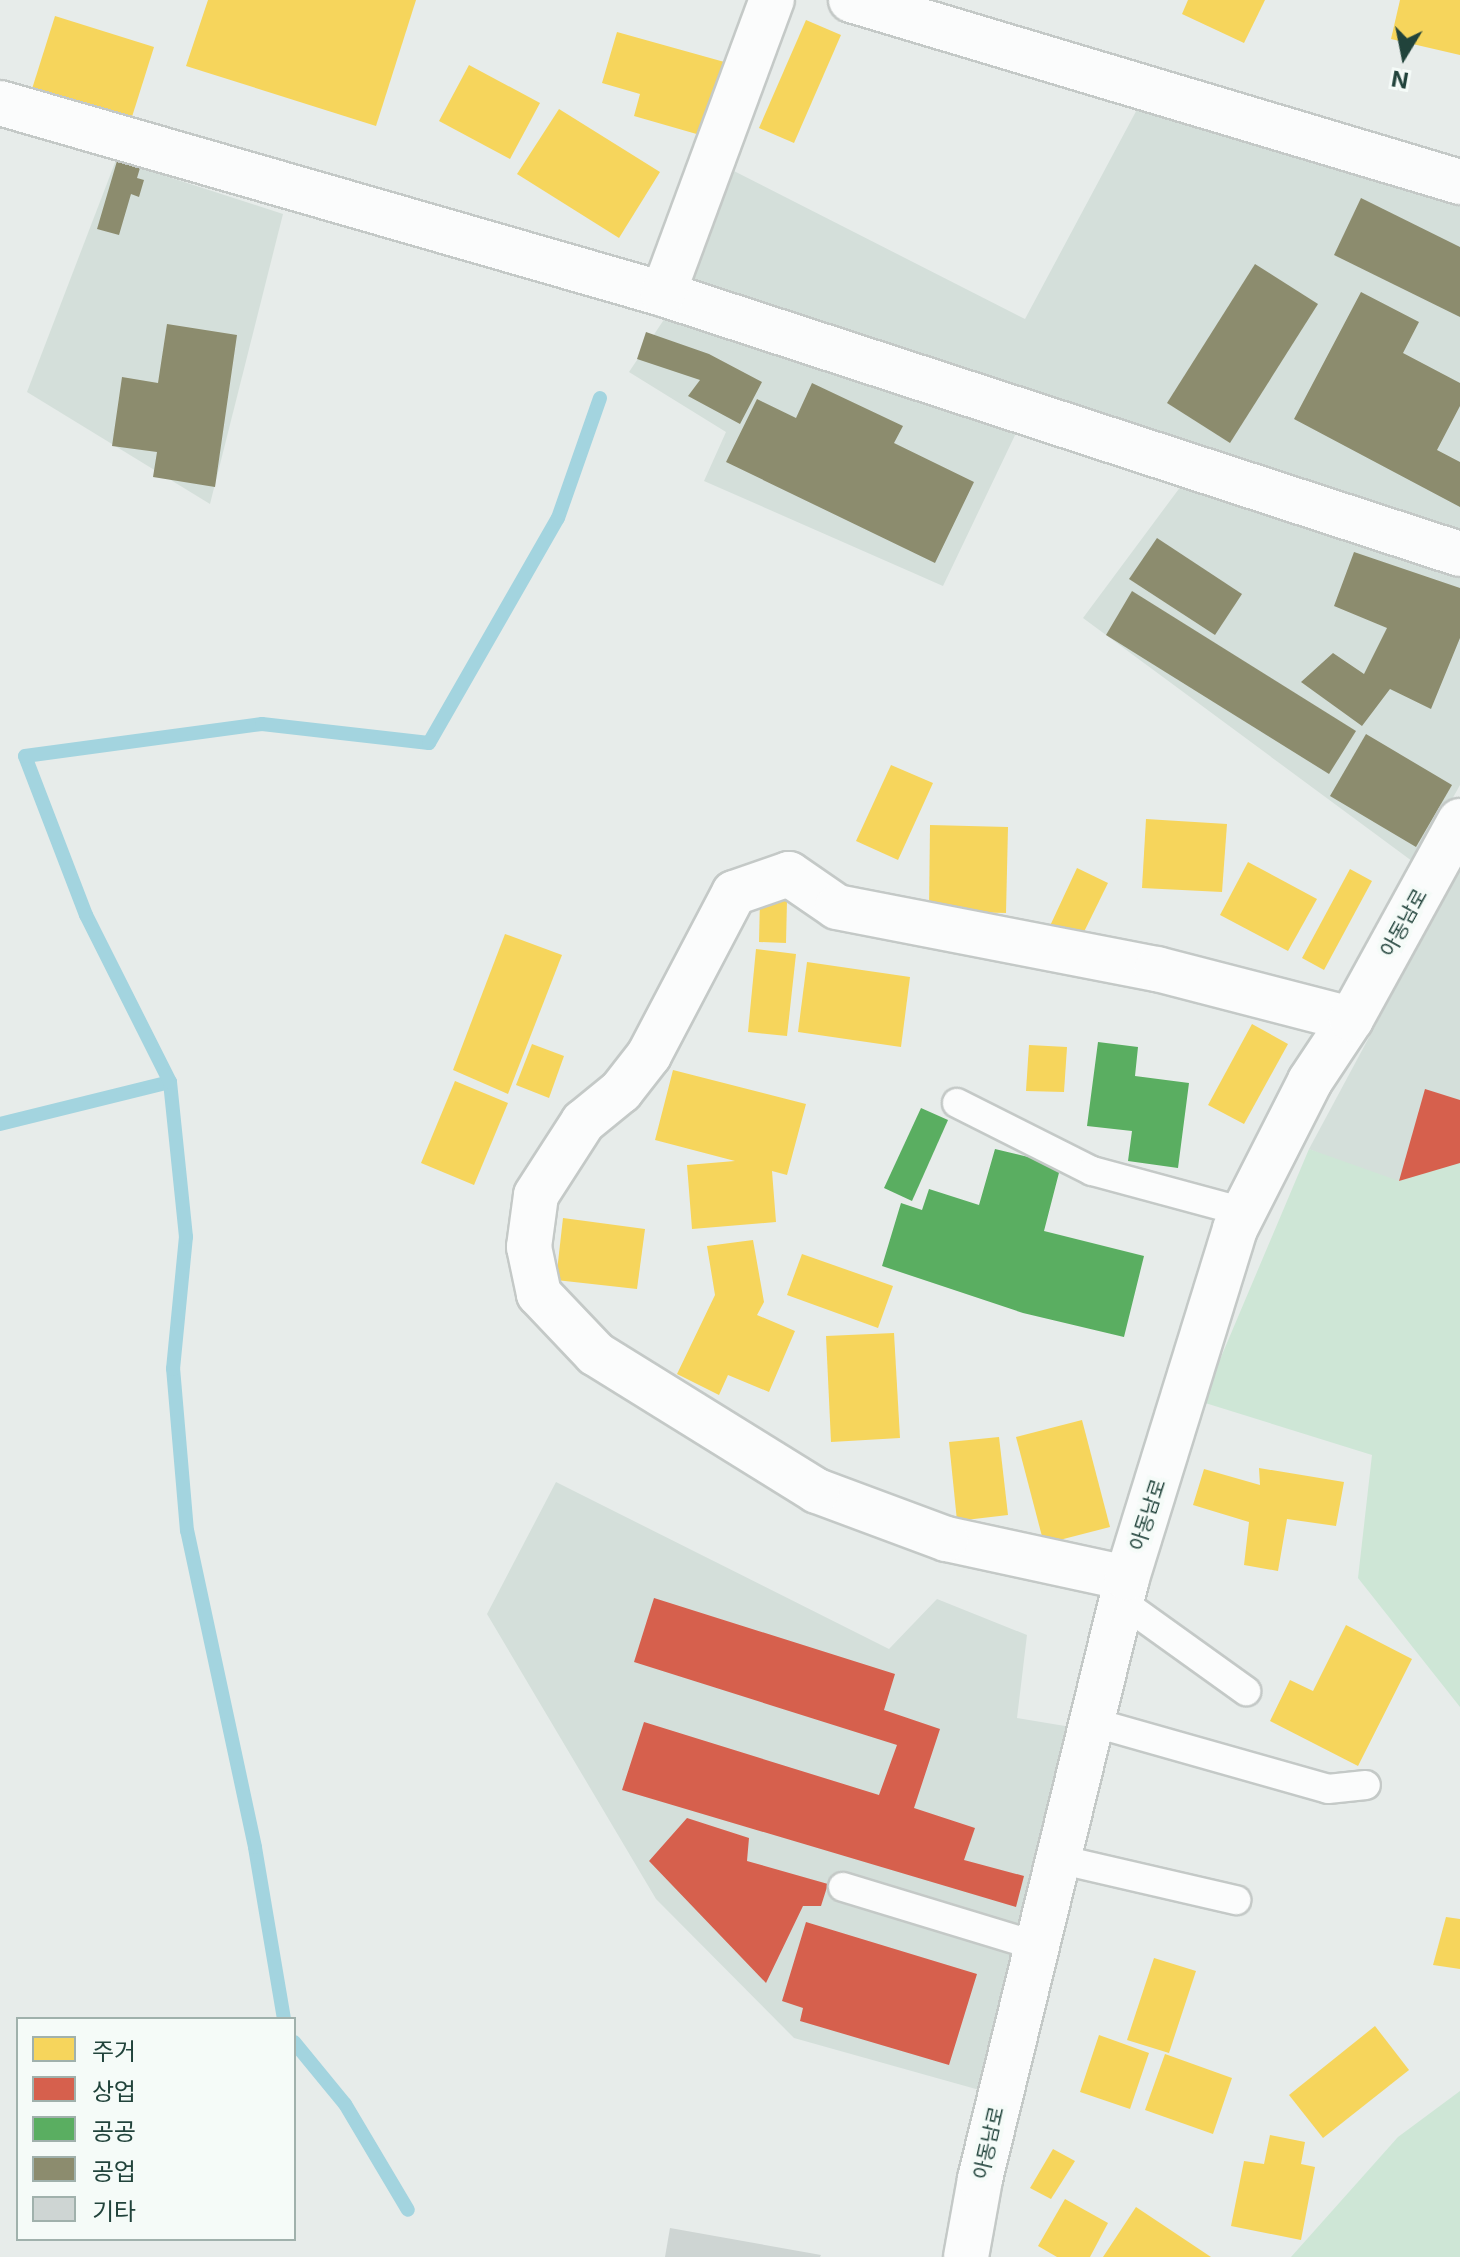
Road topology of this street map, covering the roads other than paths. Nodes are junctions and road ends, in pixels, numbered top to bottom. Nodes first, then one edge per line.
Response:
1 (772, 0) edge
2 (851, 0) edge
3 (0, 103) edge
4 (1460, 182) edge
5 (663, 294) junction
6 (1460, 554) edge
7 (1454, 845) edge
8 (1351, 1019) junction
9 (957, 1103) dead end
10 (1244, 1212) junction
11 (1124, 1590) junction
12 (1246, 1691) dead end
13 (1092, 1722) junction
14 (1366, 1785) dead end
15 (1058, 1859) junction
16 (843, 1887) dead end
17 (1236, 1900) dead end
18 (1037, 1946) junction
19 (966, 2257) edge

1 - 5 street
2 - 4 street
3 - 5 street
5 - 6 street
7 - 8 street, 아동남로
8 - 10 street, 아동남로
8 - 11 street
9 - 10 lane
10 - 11 street, 아동남로
11 - 12 lane
11 - 13 street, 아동남로
13 - 14 lane
13 - 15 street, 아동남로
15 - 17 lane
15 - 18 street, 아동남로
16 - 18 lane
18 - 19 street, 아동남로

